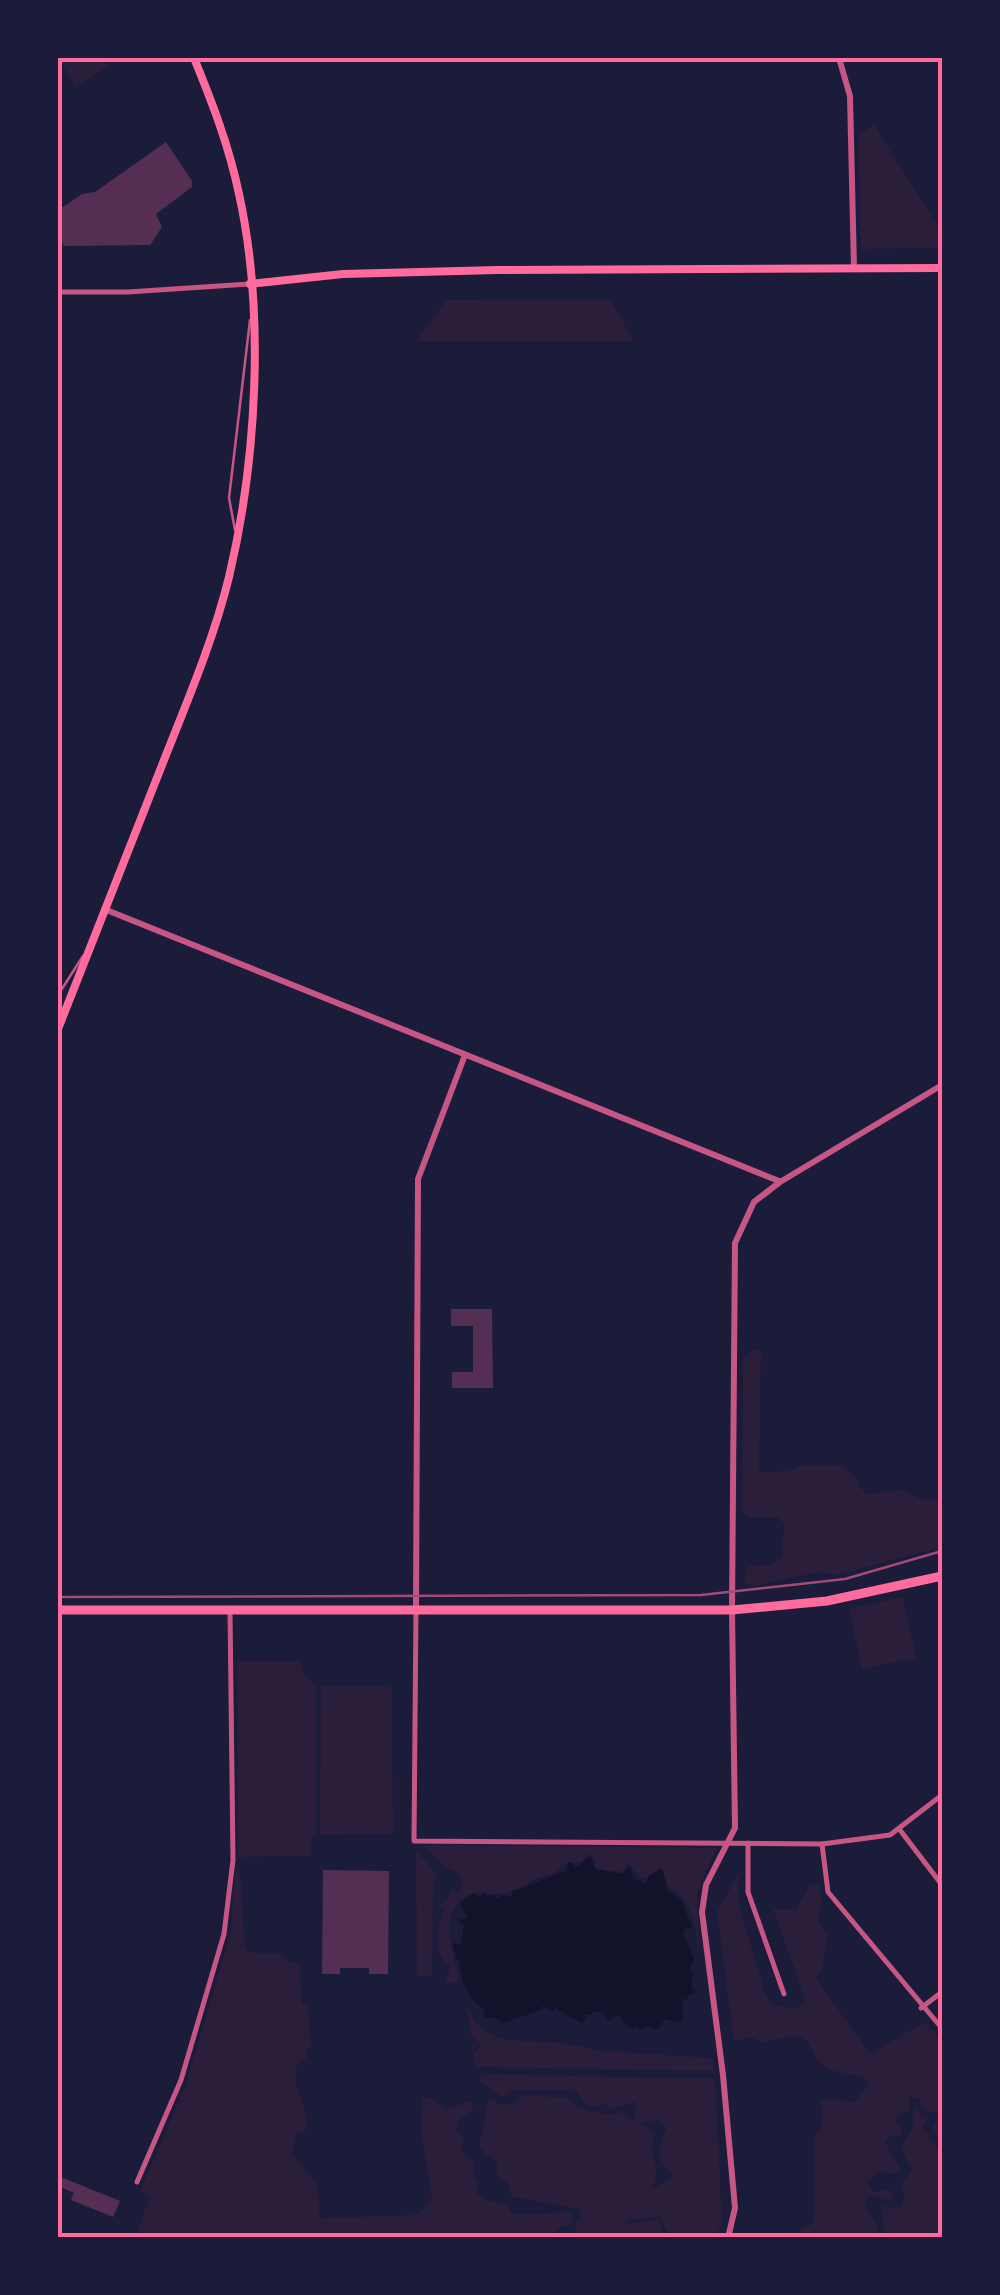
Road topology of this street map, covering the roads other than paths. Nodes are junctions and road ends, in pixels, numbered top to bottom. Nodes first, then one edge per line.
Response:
1 (194, 58) edge
2 (839, 58) edge
3 (854, 268) junction
4 (942, 268) edge
5 (250, 284) junction
6 (58, 292) edge
7 (252, 308) junction
8 (237, 540) junction
9 (104, 909) junction
10 (90, 947) junction
11 (58, 994) edge
12 (58, 1029) edge
13 (465, 1055) junction
14 (942, 1085) edge
15 (780, 1182) junction
16 (942, 1576) edge
17 (416, 1609) junction
18 (58, 1610) edge
19 (230, 1610) junction
20 (732, 1610) junction
21 (942, 1795) edge
22 (900, 1830) junction
23 (730, 1843) junction
24 (748, 1843) junction
25 (822, 1844) junction
26 (942, 1886) edge
27 (942, 1992) edge
28 (784, 1994) dead end
29 (922, 2008) junction
30 (940, 2026) dead end
31 (137, 2182) dead end
32 (728, 2238) edge

1 - 5 main road
2 - 3 street
3 - 4 main road
3 - 5 main road
5 - 6 street
5 - 7 main road
7 - 8 main road
7 - 8 lane
8 - 9 main road
9 - 10 main road
9 - 13 street
10 - 11 lane
10 - 12 main road
13 - 15 street
13 - 17 street
14 - 15 street
15 - 20 street
16 - 20 main road
17 - 19 main road
17 - 20 main road
17 - 23 street
18 - 19 main road
19 - 31 street
20 - 23 street
21 - 22 street
22 - 25 street
22 - 26 street
23 - 24 street
23 - 32 street
24 - 25 street
24 - 28 street
25 - 29 street
27 - 29 street
29 - 30 street

